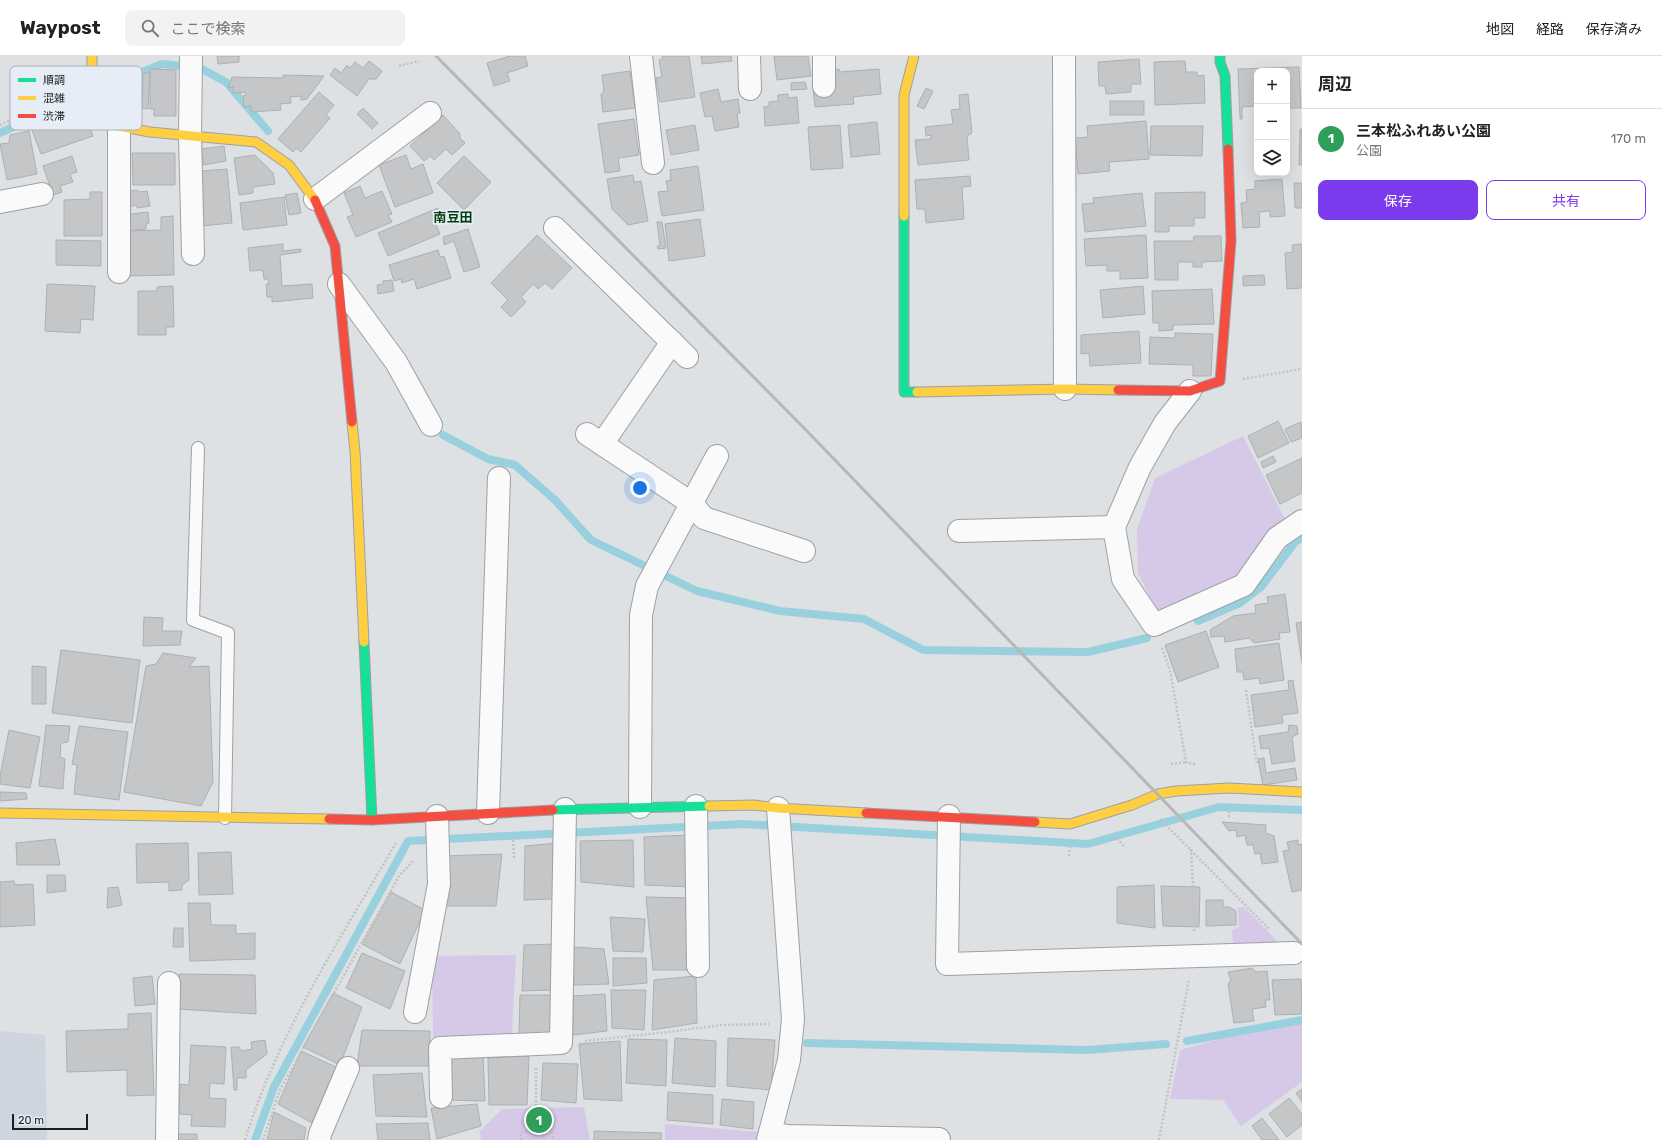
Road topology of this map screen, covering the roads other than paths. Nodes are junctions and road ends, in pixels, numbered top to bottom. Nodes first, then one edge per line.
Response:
1 (191, 56) edge
2 (641, 56) edge
3 (750, 56) edge
4 (824, 56) edge
5 (914, 56) edge
6 (1064, 56) edge
7 (1220, 56) edge
8 (824, 86) dead end
9 (750, 89) dead end
10 (430, 113) dead end
11 (119, 130) edge
12 (140, 130) edge
13 (190, 136) junction
14 (653, 163) dead end
15 (42, 194) dead end
16 (315, 199) junction
17 (0, 202) edge
18 (555, 228) dead end
19 (192, 254) dead end
20 (119, 272) dead end
21 (339, 284) junction
22 (1065, 389) junction
23 (1190, 391) junction
24 (431, 425) dead end
25 (198, 448) dead end
26 (717, 456) dead end
27 (499, 478) dead end
28 (692, 503) junction
29 (1302, 521) edge
30 (1114, 527) junction
31 (959, 531) dead end
32 (804, 551) dead end
33 (1302, 792) edge
34 (696, 806) junction
35 (640, 807) junction
36 (778, 808) junction
37 (565, 809) junction
38 (0, 813) edge
39 (488, 813) junction
40 (949, 816) junction
41 (226, 818) junction
42 (437, 819) junction
43 (372, 820) junction
44 (1294, 953) road end
45 (698, 966) dead end
46 (169, 982) dead end
47 (415, 1012) dead end
48 (348, 1068) dead end
49 (441, 1097) dead end
50 (769, 1137) edge
51 (939, 1139) dead end
52 (167, 1140) edge
53 (319, 1140) edge

1 - 13 street
2 - 14 street
3 - 9 street
4 - 8 street
5 - 22 street
6 - 22 street
7 - 23 street
10 - 16 street
11 - 20 street
12 - 13 street
13 - 16 street
13 - 19 street
15 - 17 street
16 - 21 street
18 - 28 street
21 - 24 street
21 - 43 street
22 - 23 street
23 - 30 street
25 - 41 lane
26 - 28 street
27 - 39 street
28 - 32 street
28 - 35 street
29 - 30 street
30 - 31 street
33 - 40 street
34 - 35 street
34 - 36 street
34 - 45 street
35 - 37 street
36 - 40 street
36 - 50 street
37 - 39 street
37 - 49 street
38 - 41 street
39 - 42 street
40 - 44 street
41 - 43 street
42 - 43 street
42 - 47 street
46 - 52 street
48 - 53 street
50 - 51 street

